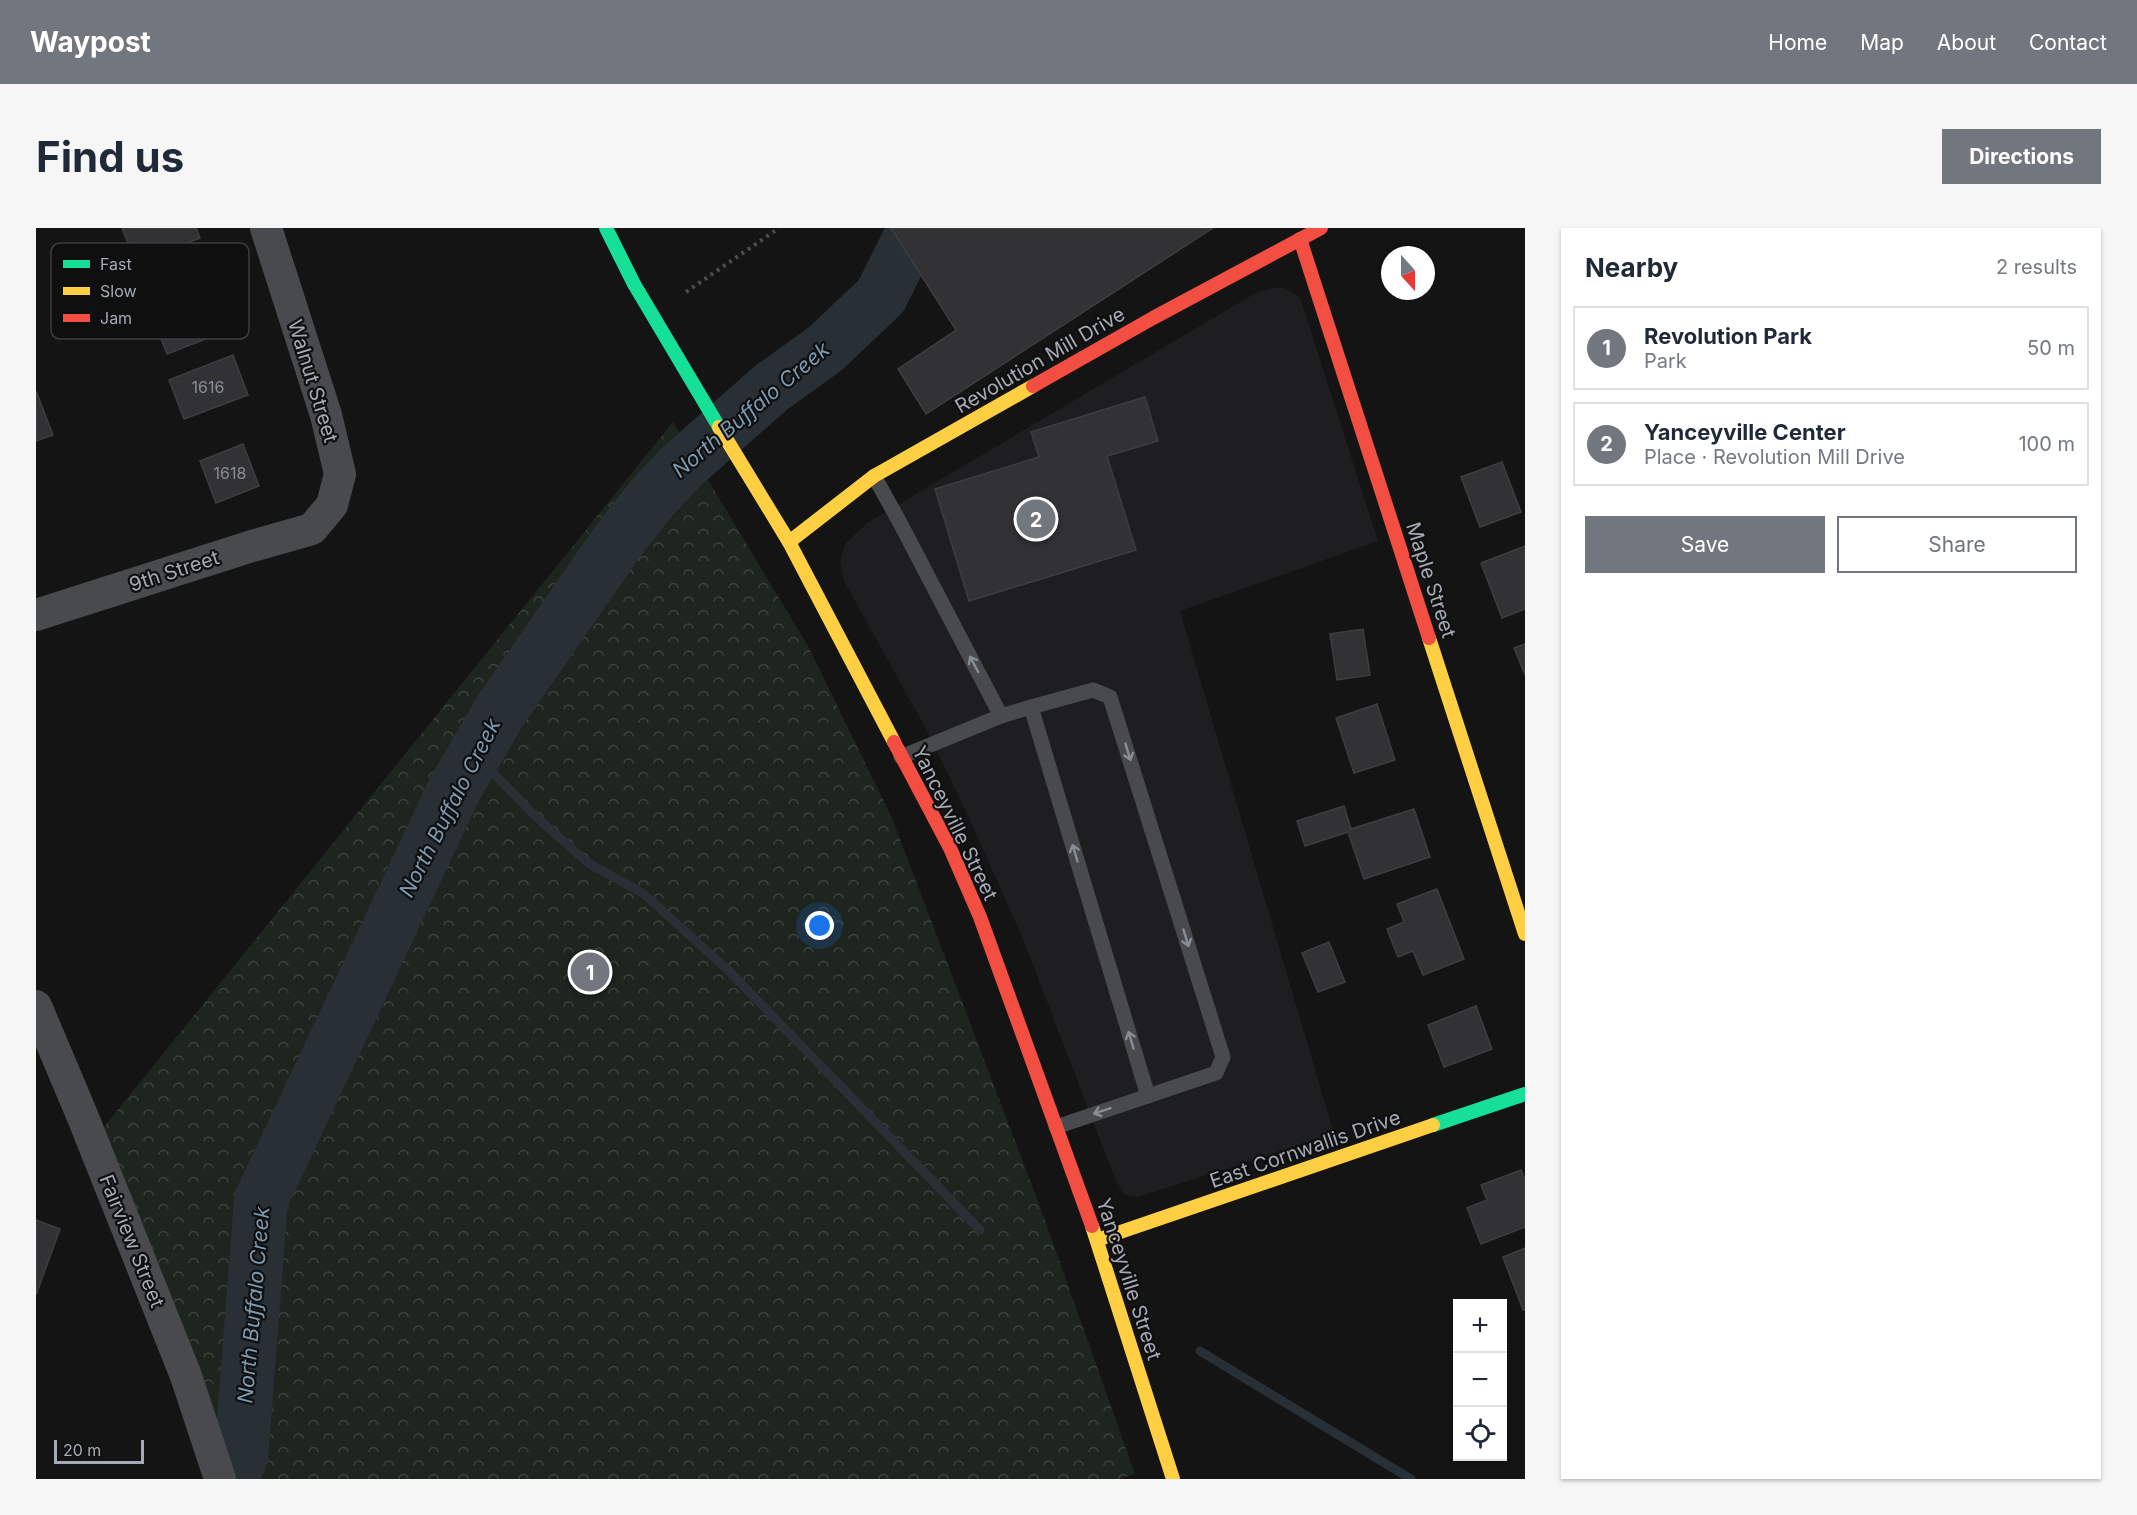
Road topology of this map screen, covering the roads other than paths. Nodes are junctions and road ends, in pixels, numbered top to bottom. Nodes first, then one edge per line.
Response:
1 (266, 228) edge
2 (606, 228) edge
3 (1321, 228) edge
4 (1300, 239) junction
5 (874, 476) junction
6 (312, 529) joint
7 (789, 542) junction
8 (36, 615) edge
9 (1031, 707) junction
10 (1001, 716) junction
11 (902, 757) junction
12 (1525, 934) edge
13 (36, 1006) edge
14 (1525, 1094) edge
15 (1148, 1096) junction
16 (1056, 1127) junction
17 (1097, 1240) junction
18 (220, 1479) edge
19 (1173, 1479) edge

1 - 6 street, Walnut Street
2 - 7 main road, Yanceyville Street
3 - 4 main road, Revolution Mill Drive
4 - 5 main road, Revolution Mill Drive
4 - 12 main road, Maple Street
5 - 7 main road, Revolution Mill Drive
10 -> 5 lane
6 - 8 street, 9th Street
7 - 11 main road, Yanceyville Street
9 - 10 lane
15 -> 9 lane
9 -> 15 lane
10 - 11 lane
11 - 16 main road, Yanceyville Street
13 - 18 street, Fairview Street
14 - 17 main road, East Cornwallis Drive
15 -> 16 lane
16 - 17 main road, Yanceyville Street
17 - 19 main road, Yanceyville Street

